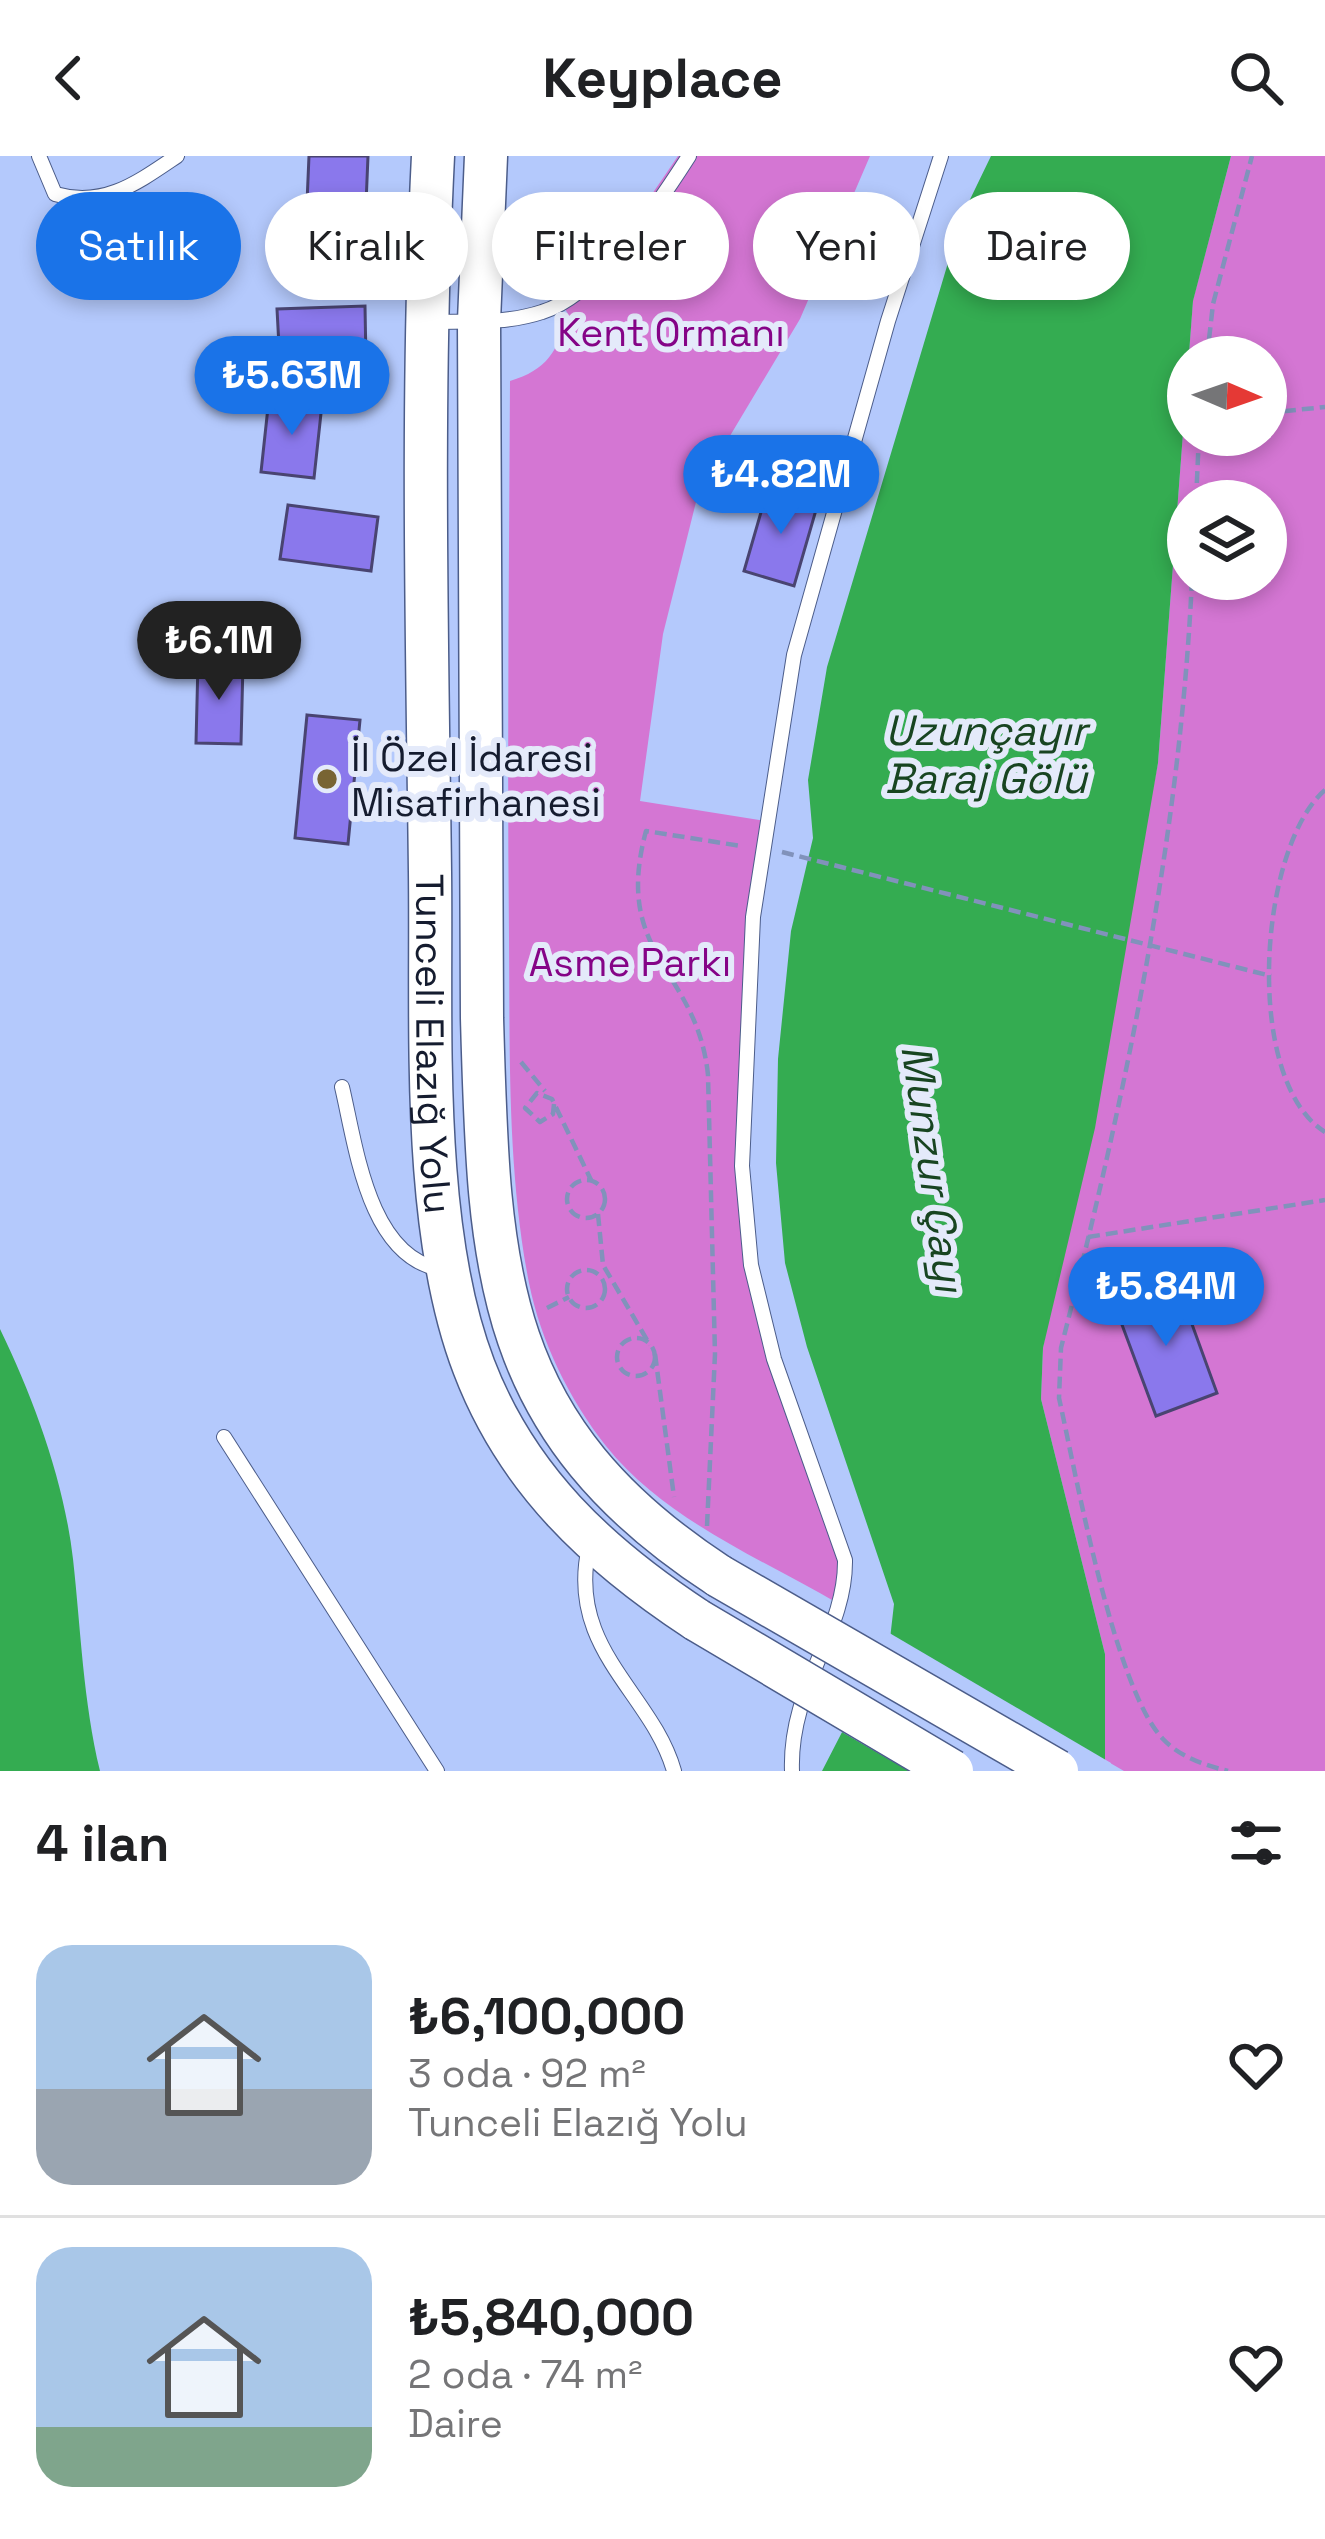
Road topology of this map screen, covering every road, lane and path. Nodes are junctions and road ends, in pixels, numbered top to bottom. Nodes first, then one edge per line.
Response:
1 (39, 156) edge
2 (177, 156) edge
3 (433, 156) edge
4 (486, 156) edge
5 (689, 156) edge
6 (941, 156) edge
7 (1252, 156) edge
8 (478, 321) junction
9 (424, 322) junction
10 (1209, 336) edge
11 (1325, 407) edge
12 (1287, 411) edge
13 (1190, 600) edge
14 (1325, 790) edge
15 (762, 849) junction
16 (1149, 945) junction
17 (1271, 976) junction
18 (341, 1087) dead end
19 (554, 1104) junction
20 (1325, 1132) edge
21 (591, 1180) junction
22 (1325, 1200) edge
23 (598, 1214) junction
24 (1088, 1237) junction
25 (450, 1272) junction
26 (604, 1277) junction
27 (650, 1345) junction
28 (655, 1354) junction
29 (224, 1438) dead end
30 (590, 1543) junction
31 (694, 1559) junction
32 (436, 1771) edge
33 (674, 1771) edge
34 (792, 1771) edge
35 (952, 1771) edge
36 (1057, 1771) edge
37 (1228, 1771) edge

1 - 2 lane
3 - 9 main road, Tunceli Elazığ Yolu
4 - 8 main road, Tunceli Elazığ Yolu
5 - 8 lane
6 - 15 lane
7 - 10 path
8 - 9 lane
8 - 31 main road, Tunceli Elazığ Yolu
9 - 25 main road, Tunceli Elazığ Yolu
11 - 12 path
13 - 16 path
14 - 17 path
15 - 16 path
15 - 31 path
15 - 34 lane
16 - 17 path
16 - 24 path
17 - 20 path
18 - 25 lane
19 - 19 path
19 - 21 path
21 - 23 path
21 - 23 path
22 - 24 path
23 - 26 path
24 - 37 path
25 - 30 main road, Tunceli Elazığ Yolu
26 - 26 path
26 - 27 path
27 - 28 path
27 - 28 path
28 - 31 path
29 - 32 lane
30 - 33 lane
30 - 35 main road, Tunceli Elazığ Yolu, bridge
31 - 36 main road, Tunceli Elazığ Yolu, bridge

